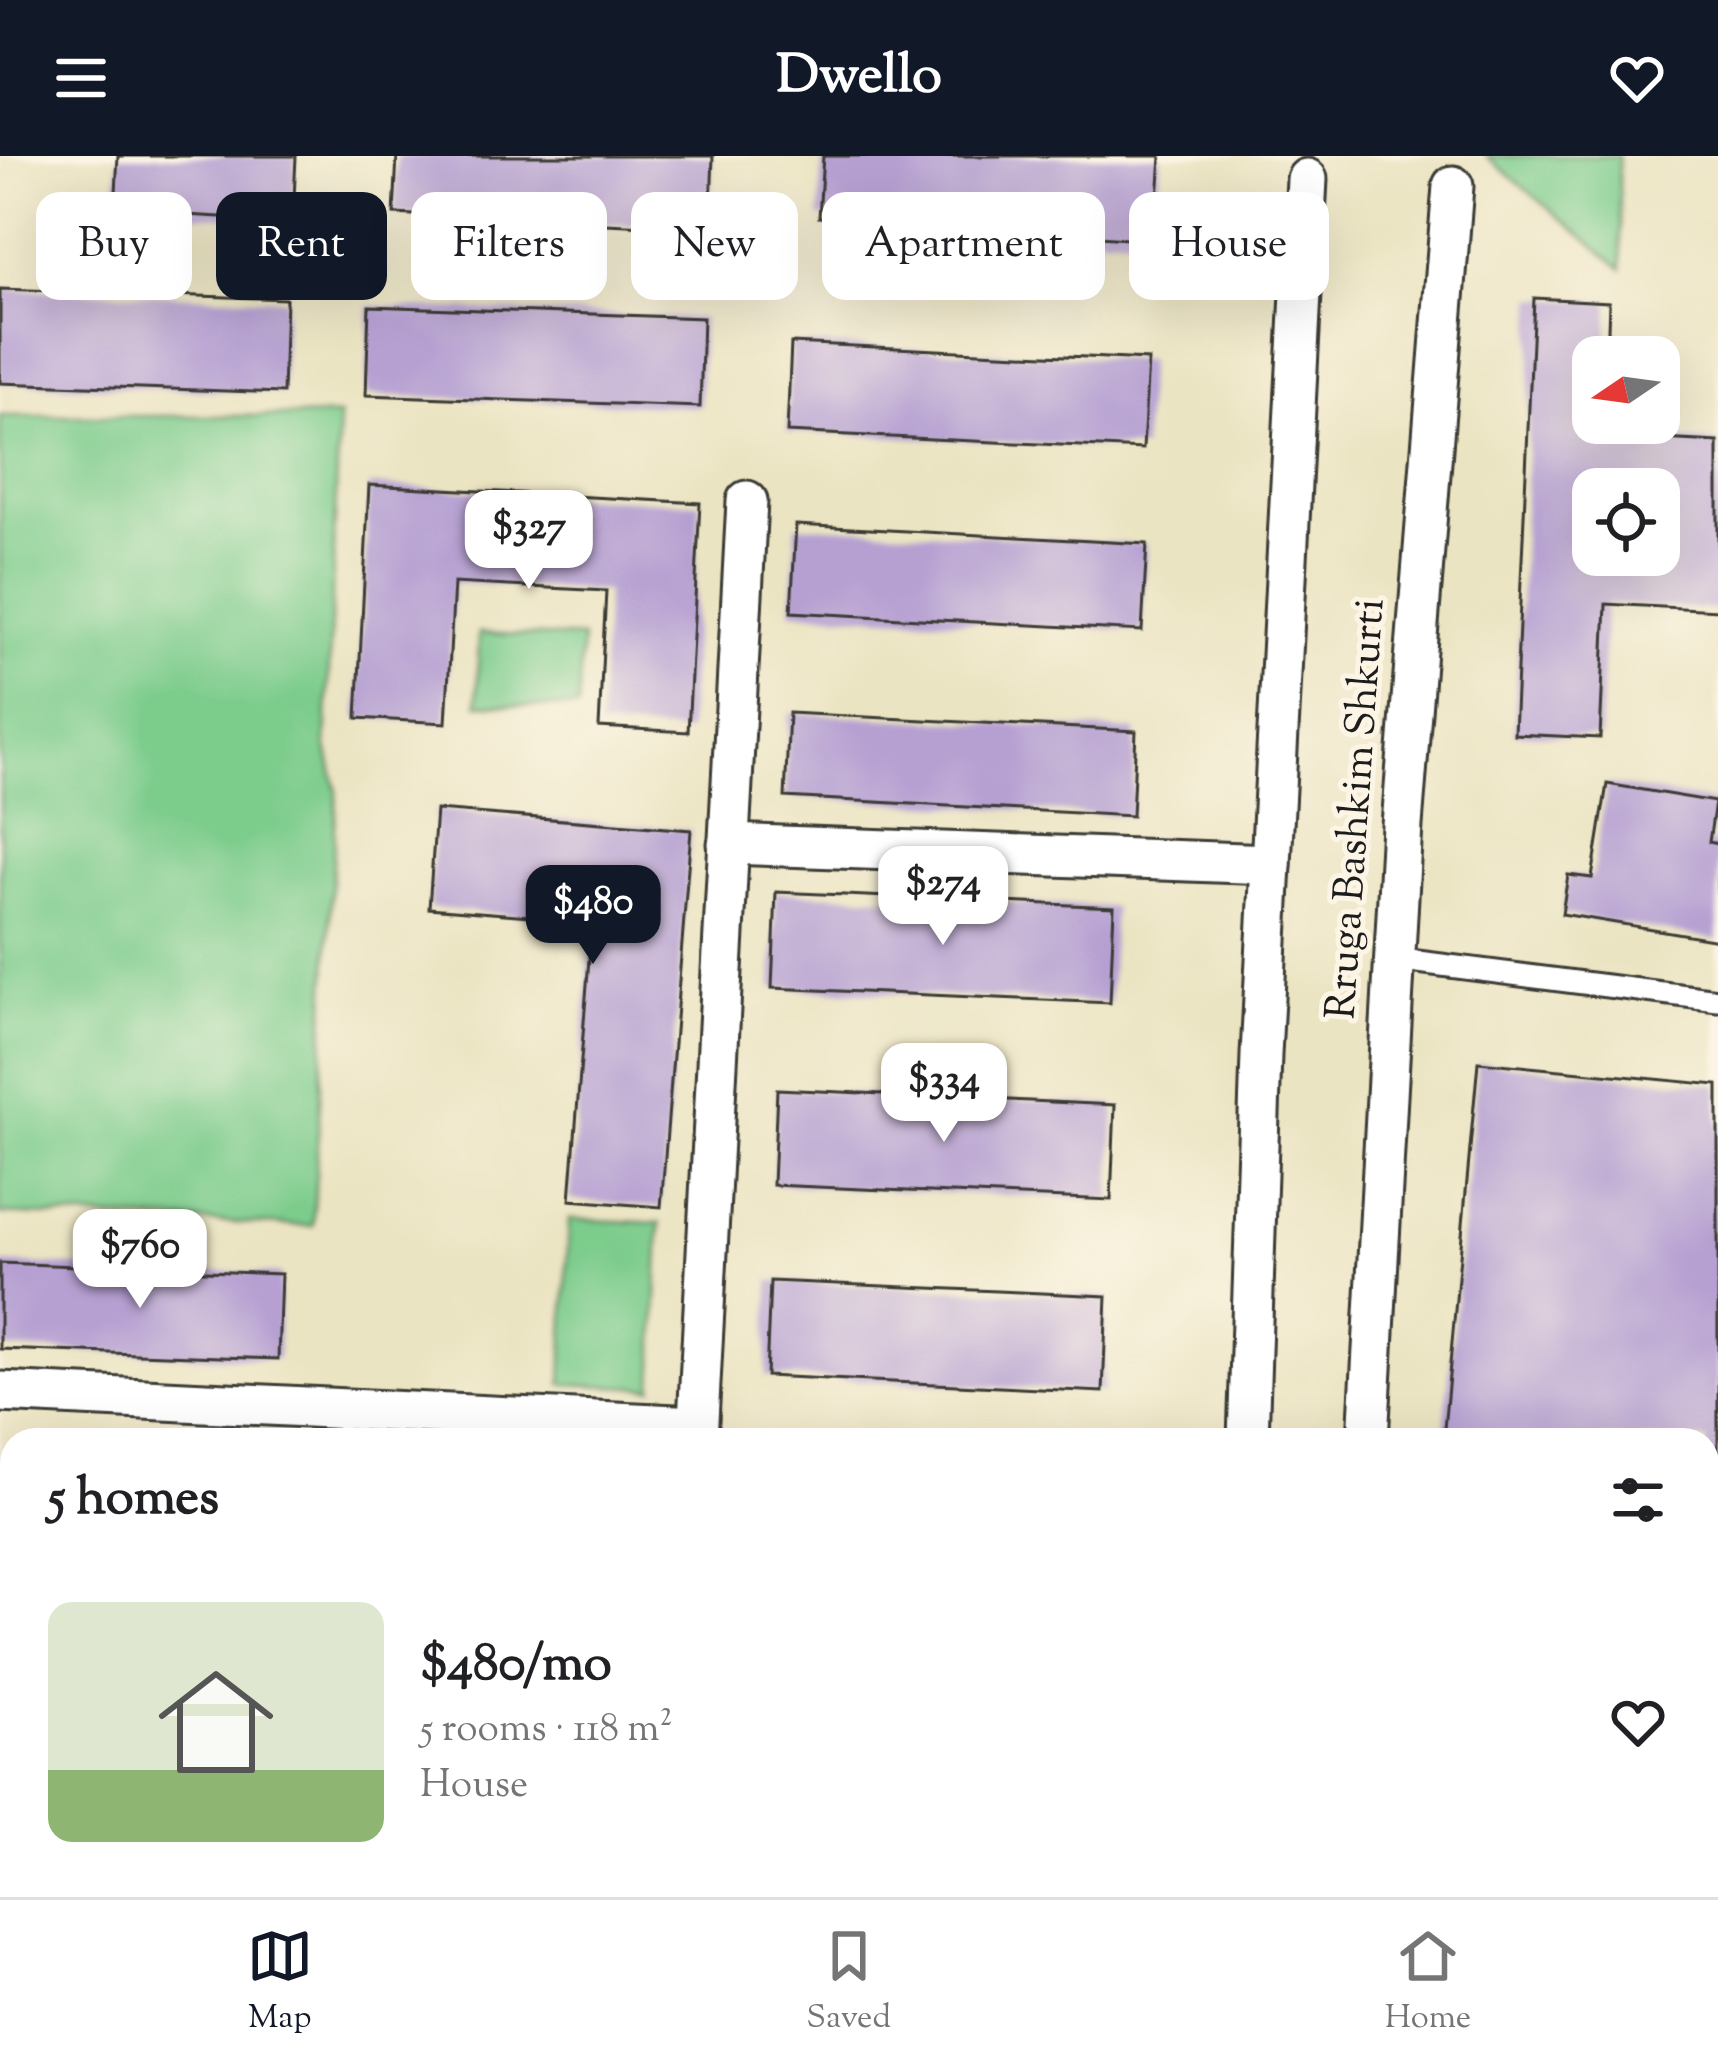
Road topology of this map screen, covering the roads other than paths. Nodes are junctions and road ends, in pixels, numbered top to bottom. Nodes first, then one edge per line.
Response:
1 (1306, 178) dead end
2 (1454, 186) dead end
3 (747, 501) dead end
4 (728, 844) junction
5 (1271, 864) junction
6 (1394, 959) junction
7 (1718, 1000) edge
8 (0, 1392) edge
9 (612, 1428) edge
10 (697, 1428) edge
11 (1248, 1428) edge
12 (1369, 1428) edge

1 - 5 street
2 - 6 street, Rruga Bashkim Shkurti
3 - 4 street
4 - 5 street
4 - 10 street
5 - 11 street
6 - 7 lane
6 - 12 street, Rruga Bashkim Shkurti
8 - 9 street

